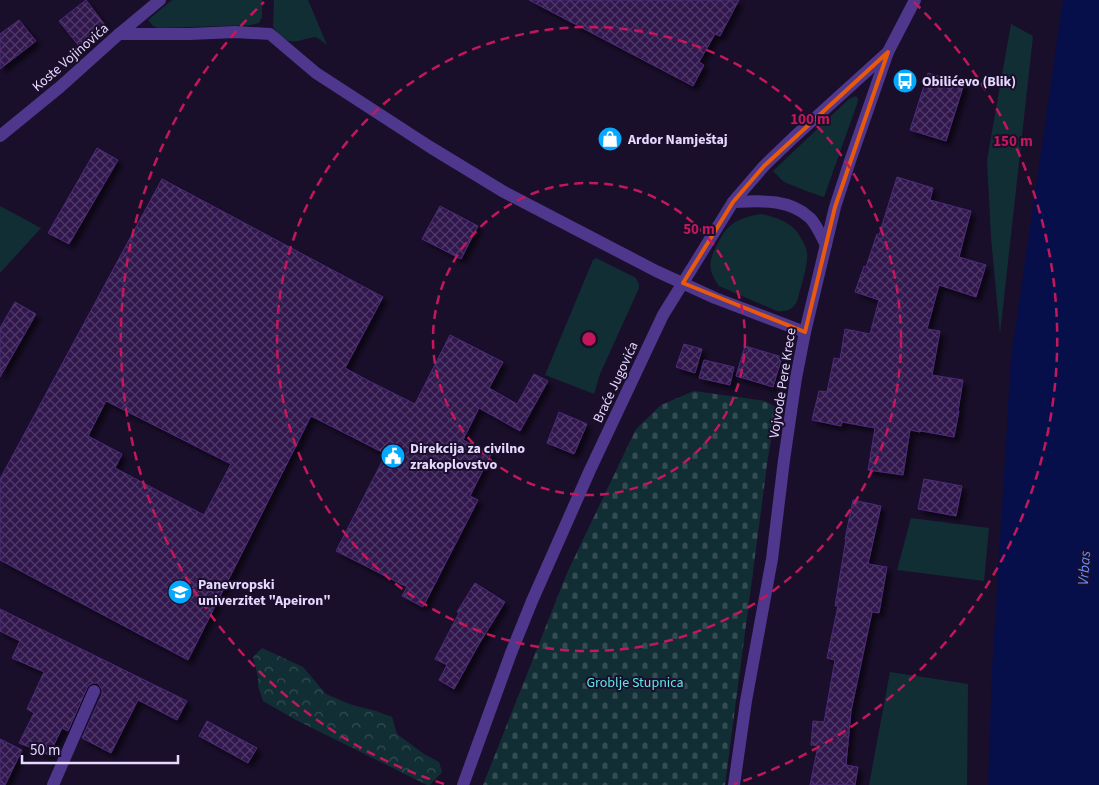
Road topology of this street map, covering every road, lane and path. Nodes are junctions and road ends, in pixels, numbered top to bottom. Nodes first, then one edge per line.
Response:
1 (160, 0) edge
2 (915, 0) edge
3 (118, 34) junction
4 (888, 52) junction
5 (0, 136) edge
6 (733, 202) junction
7 (826, 244) junction
8 (682, 283) junction
9 (805, 332) junction
10 (94, 691) dead end
11 (53, 785) edge
12 (463, 785) edge
13 (734, 785) edge

1 - 3 street, Koste Vojinovića
2 - 4 street, Vojvode Pere Krece
3 - 5 street, Koste Vojinovića
3 - 8 street
4 - 6 street, Braće Jugovića
4 - 7 street, Vojvode Pere Krece
6 - 7 street
6 - 8 street, Braće Jugovića
7 - 9 street, Vojvode Pere Krece
8 - 9 street
8 - 12 street, Braće Jugovića
9 - 13 street, Vojvode Pere Krece
10 - 11 street

